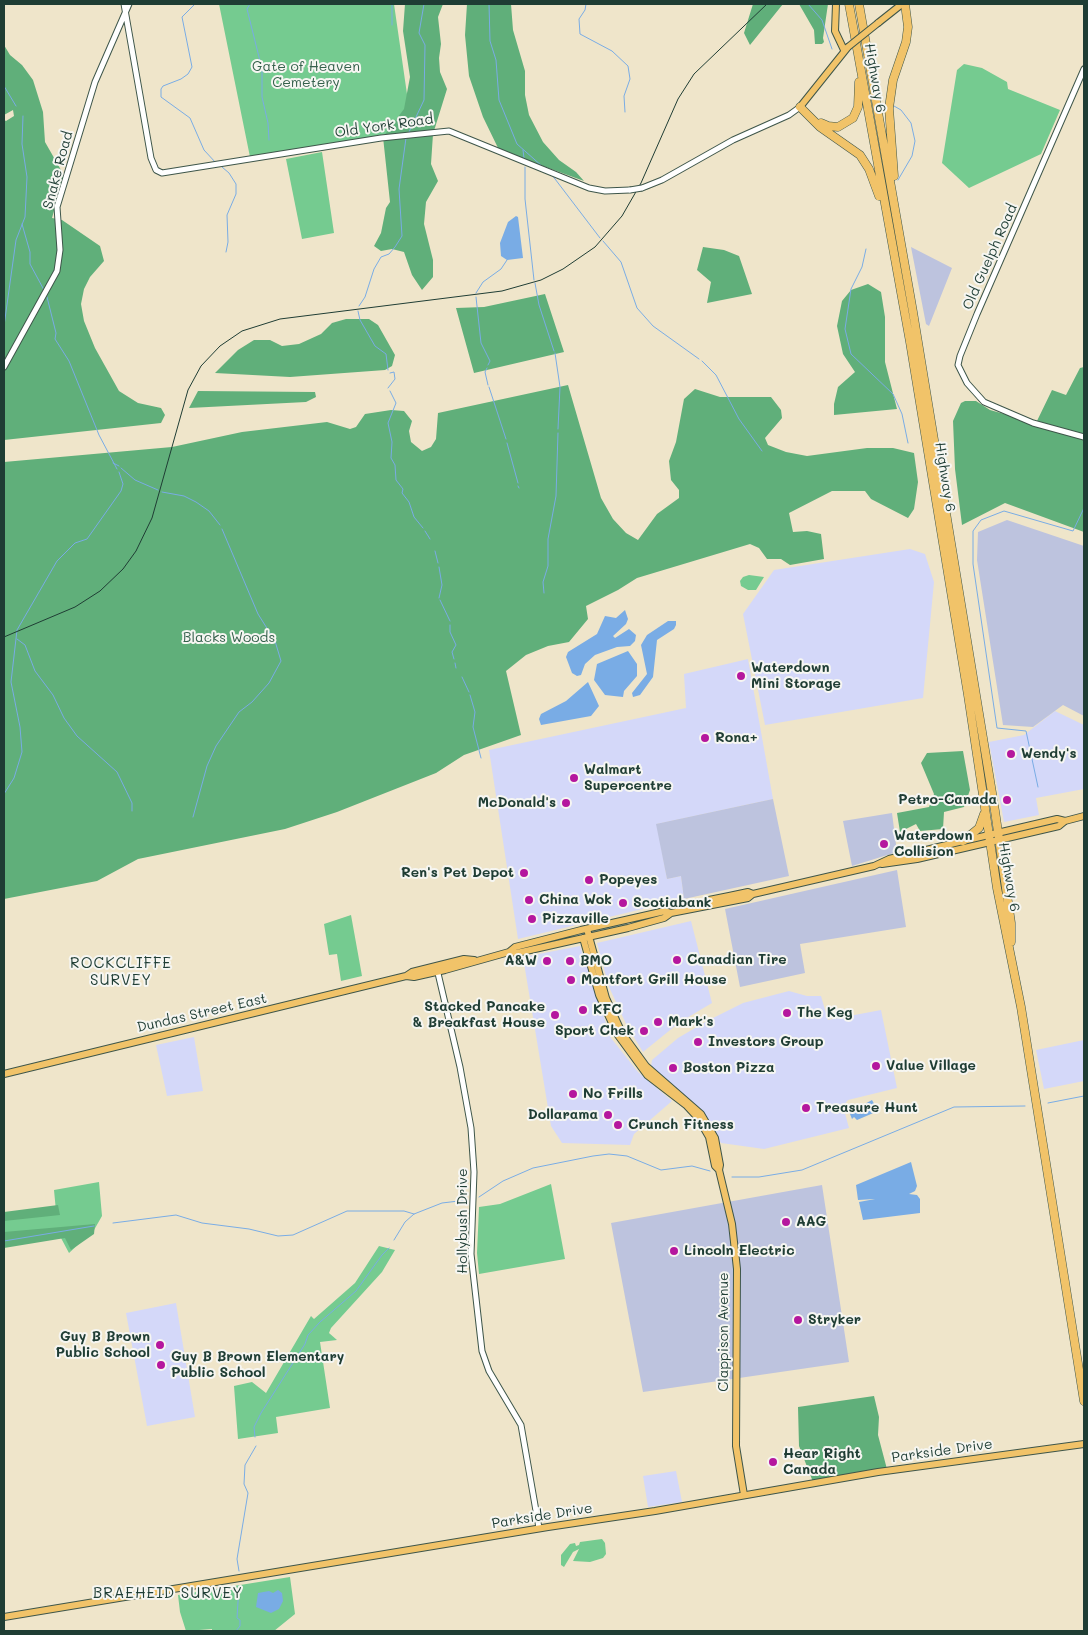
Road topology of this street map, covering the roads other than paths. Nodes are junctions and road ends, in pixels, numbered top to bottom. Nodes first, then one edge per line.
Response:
1 (124, 4) edge
2 (129, 4) edge
3 (836, 4) edge
4 (849, 4) edge
5 (859, 4) edge
6 (903, 4) edge
7 (126, 10) junction
8 (853, 30) junction
9 (846, 48) junction
10 (1084, 69) edge
11 (801, 106) junction
12 (899, 233) junction
13 (892, 239) junction
14 (4, 367) edge
15 (1084, 437) edge
16 (959, 617) junction
17 (985, 810) junction
18 (1084, 816) edge
19 (999, 836) junction
20 (989, 839) junction
21 (963, 841) junction
22 (878, 864) junction
23 (670, 913) junction
24 (587, 929) junction
25 (585, 938) junction
26 (509, 952) junction
27 (1011, 954) junction
28 (437, 969) junction
29 (4, 1074) edge
30 (1084, 1401) edge
31 (1084, 1444) edge
32 (744, 1495) junction
33 (539, 1528) junction
34 (4, 1617) edge

1 - 7 street, Old York Road
2 - 7 street, Snake Road
3 - 9 main road
4 - 8 highway, Highway 6
5 - 12 highway, Highway 6
6 - 9 main road, Old York Road, bridge
6 - 12 highway
7 - 11 street, Old York Road, bridge
7 - 14 street, Snake Road
8 - 11 highway
8 - 13 highway, Highway 6
9 - 11 main road, Old York Road
10 - 15 street, Old Guelph Road
11 - 13 highway
12 - 16 highway, Highway 6
13 - 16 highway, Highway 6
16 - 17 highway, Highway 6
16 - 19 highway, Highway 6
17 - 20 highway, Highway 6
17 - 21 highway
18 - 19 main road
19 - 20 main road
19 - 27 highway, Highway 6
20 - 21 main road, Dundas Street East
20 - 22 main road, Dundas Street East
20 - 27 highway, Highway 6
21 - 22 main road, Dundas Street East
22 - 23 main road, Dundas Street East
23 - 24 main road, Dundas Street East
23 - 25 main road, Dundas Street East
24 - 25 main road, Clappison Avenue
24 - 26 main road, Dundas Street East
25 - 26 main road, Dundas Street East
25 - 32 main road, Clappison Avenue
26 - 28 main road, Dundas Street East
27 - 30 highway, Highway 6
28 - 29 main road, Dundas Street East
28 - 33 street, Hollybush Drive
31 - 32 main road, Parkside Drive
32 - 33 main road, Parkside Drive
33 - 34 main road, Parkside Drive

